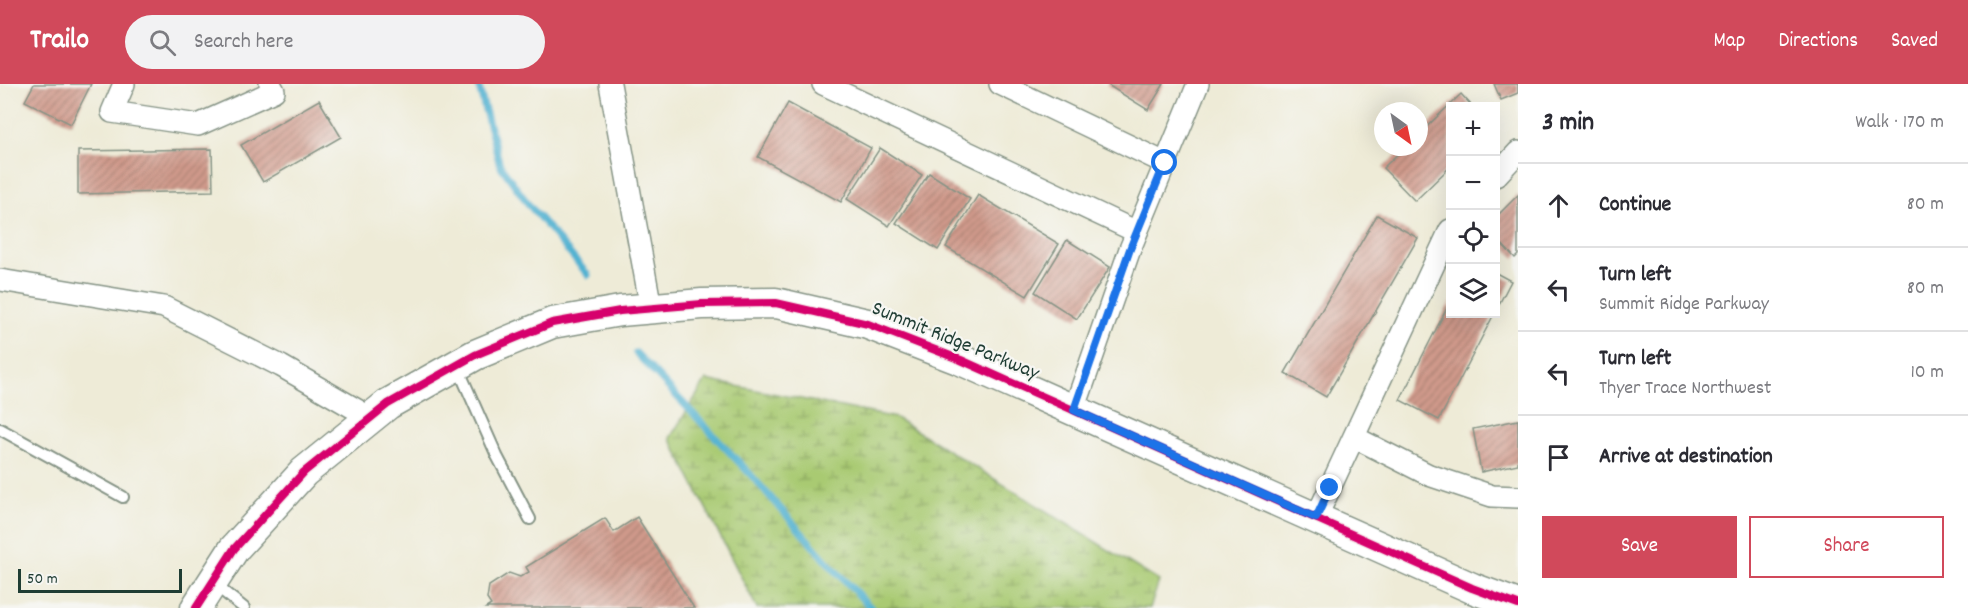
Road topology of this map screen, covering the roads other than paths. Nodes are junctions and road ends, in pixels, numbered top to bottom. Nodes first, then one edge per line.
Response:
1 (124, 84) edge
2 (270, 84) edge
3 (610, 84) edge
4 (823, 84) edge
5 (1000, 84) edge
6 (1198, 84) edge
7 (1518, 152) edge
8 (1165, 163) junction
9 (1500, 172) edge
10 (1137, 232) junction
11 (1446, 239) edge
12 (0, 280) edge
13 (651, 308) junction
14 (456, 365) junction
15 (1074, 410) junction
16 (371, 418) junction
17 (0, 429) edge
18 (1354, 437) junction
19 (123, 497) dead end
20 (1518, 497) edge
21 (1316, 518) junction
22 (530, 519) dead end
23 (212, 583) junction
24 (1518, 605) edge
25 (196, 608) edge
26 (244, 608) edge

1 - 2 street
3 - 13 street
4 - 10 street
5 - 8 street
6 - 8 street
7 - 9 street
8 - 10 street
10 - 15 street
11 - 18 street
12 - 16 street
13 - 14 street, Summit Ridge Parkway
13 - 15 street, Summit Ridge Parkway
14 - 16 street, Summit Ridge Parkway
14 - 22 lane
15 - 21 street, Summit Ridge Parkway
16 - 23 street, Summit Ridge Parkway
17 - 19 lane
18 - 20 street
18 - 21 street
21 - 24 street, Summit Ridge Parkway
23 - 25 street, Summit Ridge Parkway
23 - 26 lane

